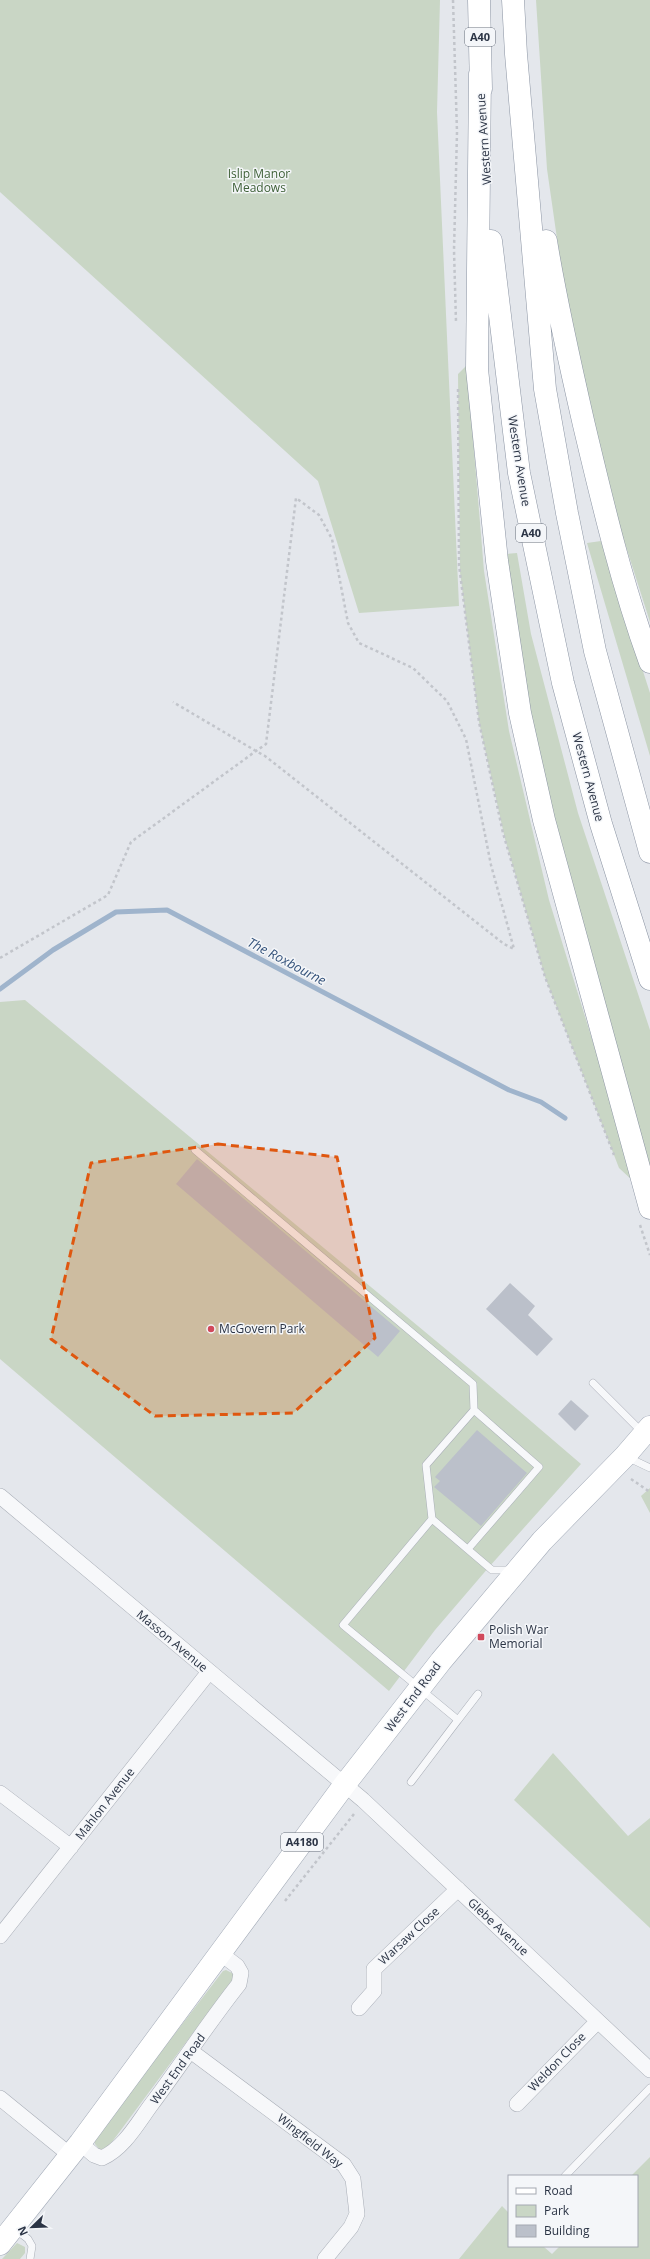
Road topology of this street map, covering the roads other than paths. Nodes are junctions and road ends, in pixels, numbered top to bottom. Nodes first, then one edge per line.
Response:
1 (480, 0) edge
2 (513, 0) edge
3 (516, 54) junction
4 (480, 74) junction
5 (650, 662) edge
6 (650, 852) edge
7 (650, 979) edge
8 (195, 1150) dead end
9 (645, 1216) edge
10 (593, 1382) dead end
11 (474, 1410) junction
12 (648, 1432) edge
13 (625, 1456) junction
14 (650, 1468) edge
15 (0, 1496) edge
16 (432, 1519) junction
17 (468, 1549) junction
18 (516, 1570) junction
19 (209, 1672) junction
20 (419, 1689) junction
21 (478, 1694) dead end
22 (458, 1720) junction
23 (411, 1782) dead end
24 (345, 1784) junction
25 (0, 1793) edge
26 (70, 1848) junction
27 (458, 1890) junction
28 (0, 1936) edge
29 (220, 1953) junction
30 (359, 2008) dead end
31 (598, 2021) junction
32 (192, 2052) junction
33 (650, 2070) edge
34 (650, 2088) edge
35 (0, 2098) edge
36 (517, 2104) dead end
37 (75, 2149) junction
38 (566, 2175) edge
39 (13, 2227) junction
40 (0, 2244) edge
41 (30, 2259) edge
42 (325, 2259) edge

1 - 4 main road, Western Avenue / A40
2 - 3 main road
3 - 5 main road
3 - 6 main road
4 - 7 main road, Western Avenue / A40
4 - 9 main road
8 - 11 lane
10 - 12 lane
11 - 16 lane
11 - 17 lane
12 - 13 main road, West End Road / A4180
13 - 14 lane
13 - 18 main road, West End Road / A4180
15 - 19 street, Masson Avenue
16 - 17 lane
16 - 20 lane
17 - 18 lane
18 - 20 main road, West End Road / A4180
19 - 24 street, Masson Avenue
19 - 26 street, Mahlon Avenue
20 - 22 lane
20 - 24 main road, West End Road / A4180
21 - 22 lane
22 - 23 lane
24 - 27 street, Glebe Avenue
24 - 29 main road, West End Road / A4180
25 - 26 street
26 - 28 street, Mahlon Avenue
27 - 30 street, Warsaw Close
27 - 31 street, Glebe Avenue
29 - 32 street, West End Road
29 - 37 main road, West End Road / A4180
31 - 33 street, Glebe Avenue
31 - 36 street, Weldon Close
32 - 37 street, West End Road
32 - 42 street, Wingfield Way
34 - 38 lane
35 - 37 street
37 - 39 main road, West End Road / A4180
39 - 40 main road, West End Road / A4180
39 - 41 lane

